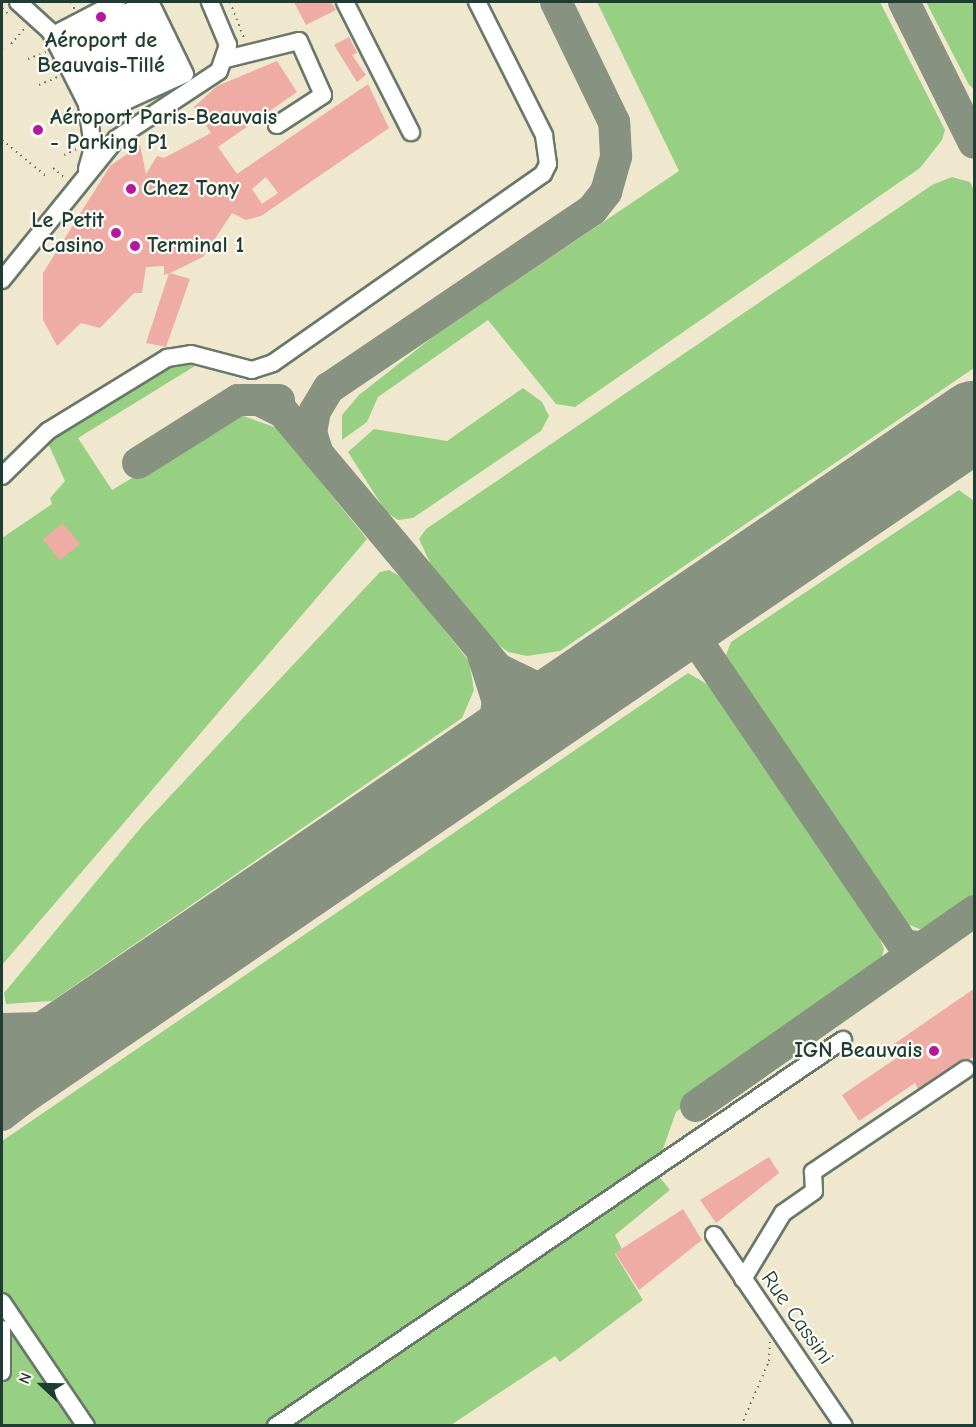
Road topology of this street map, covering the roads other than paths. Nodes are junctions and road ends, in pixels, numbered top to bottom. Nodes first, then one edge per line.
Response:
1 (117, 2) edge
2 (210, 2) edge
3 (345, 2) edge
4 (477, 2) edge
5 (26, 3) edge
6 (162, 27) edge
7 (226, 59) junction
8 (67, 77) junction
9 (277, 125) dead end
10 (411, 132) dead end
11 (78, 176) junction
12 (2, 280) edge
13 (2, 476) edge
14 (843, 1040) dead end
15 (966, 1069) dead end
16 (714, 1235) dead end
17 (743, 1279) junction
18 (2, 1302) edge
19 (2, 1329) edge
20 (2, 1372) edge
21 (86, 1425) edge
22 (276, 1425) edge
23 (844, 1425) edge

1 - 8 lane
2 - 7 lane
3 - 10 lane
4 - 13 lane
5 - 8 lane
6 - 8 lane
6 - 8 lane
6 - 8 lane
6 - 8 lane
7 - 9 lane
7 - 11 lane
8 - 11 lane
11 - 12 lane
14 - 22 lane
15 - 17 lane
16 - 17 lane, Rue Cassini
17 - 23 lane, Rue Cassini
18 - 21 lane
19 - 20 lane

